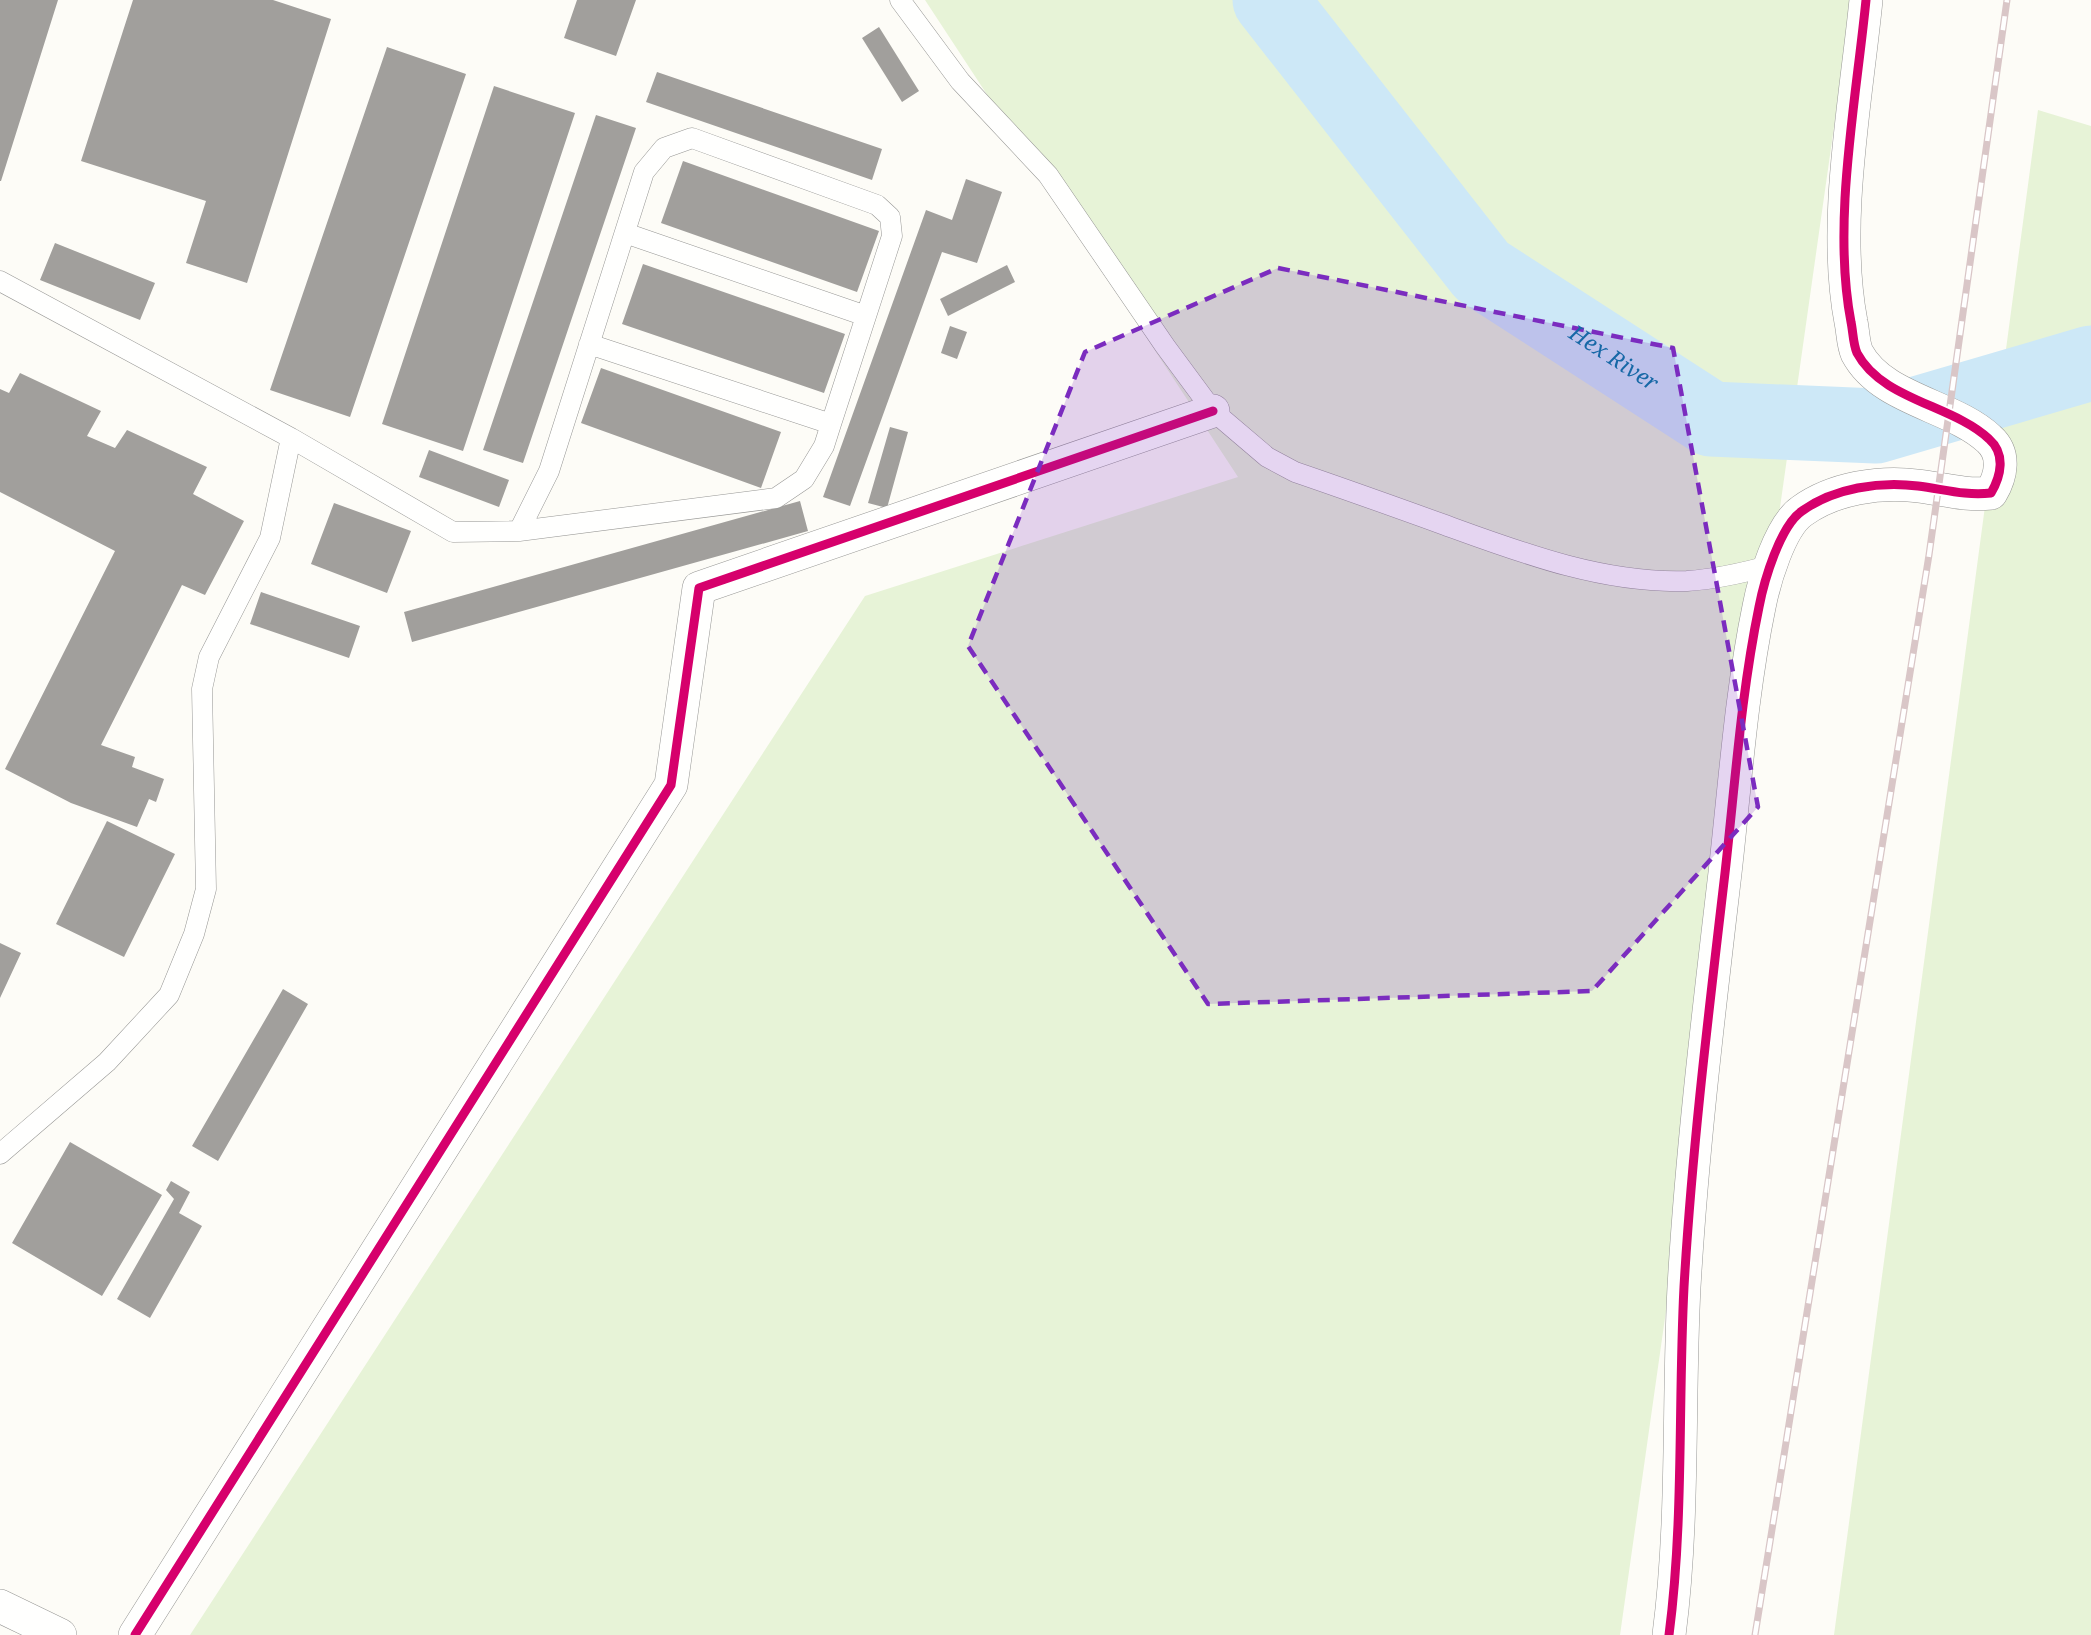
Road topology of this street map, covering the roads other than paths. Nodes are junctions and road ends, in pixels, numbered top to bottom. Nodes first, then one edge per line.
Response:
1 (900, 0) edge
2 (1866, 0) edge
3 (625, 234) junction
4 (0, 281) edge
5 (866, 316) junction
6 (589, 344) junction
7 (1213, 411) junction
8 (831, 424) junction
9 (291, 438) junction
10 (519, 531) junction
11 (1772, 565) junction
12 (0, 1154) edge
13 (0, 1606) edge
14 (60, 1635) edge
15 (135, 1635) edge
16 (1668, 1635) edge

1 - 7 lane
2 - 11 street
3 - 5 lane
3 - 5 lane
3 - 6 lane
4 - 9 lane
5 - 8 lane
6 - 8 lane
6 - 10 lane
7 - 11 lane
7 - 15 street
8 - 10 lane
9 - 10 lane
9 - 12 lane
11 - 16 street
13 - 14 street

